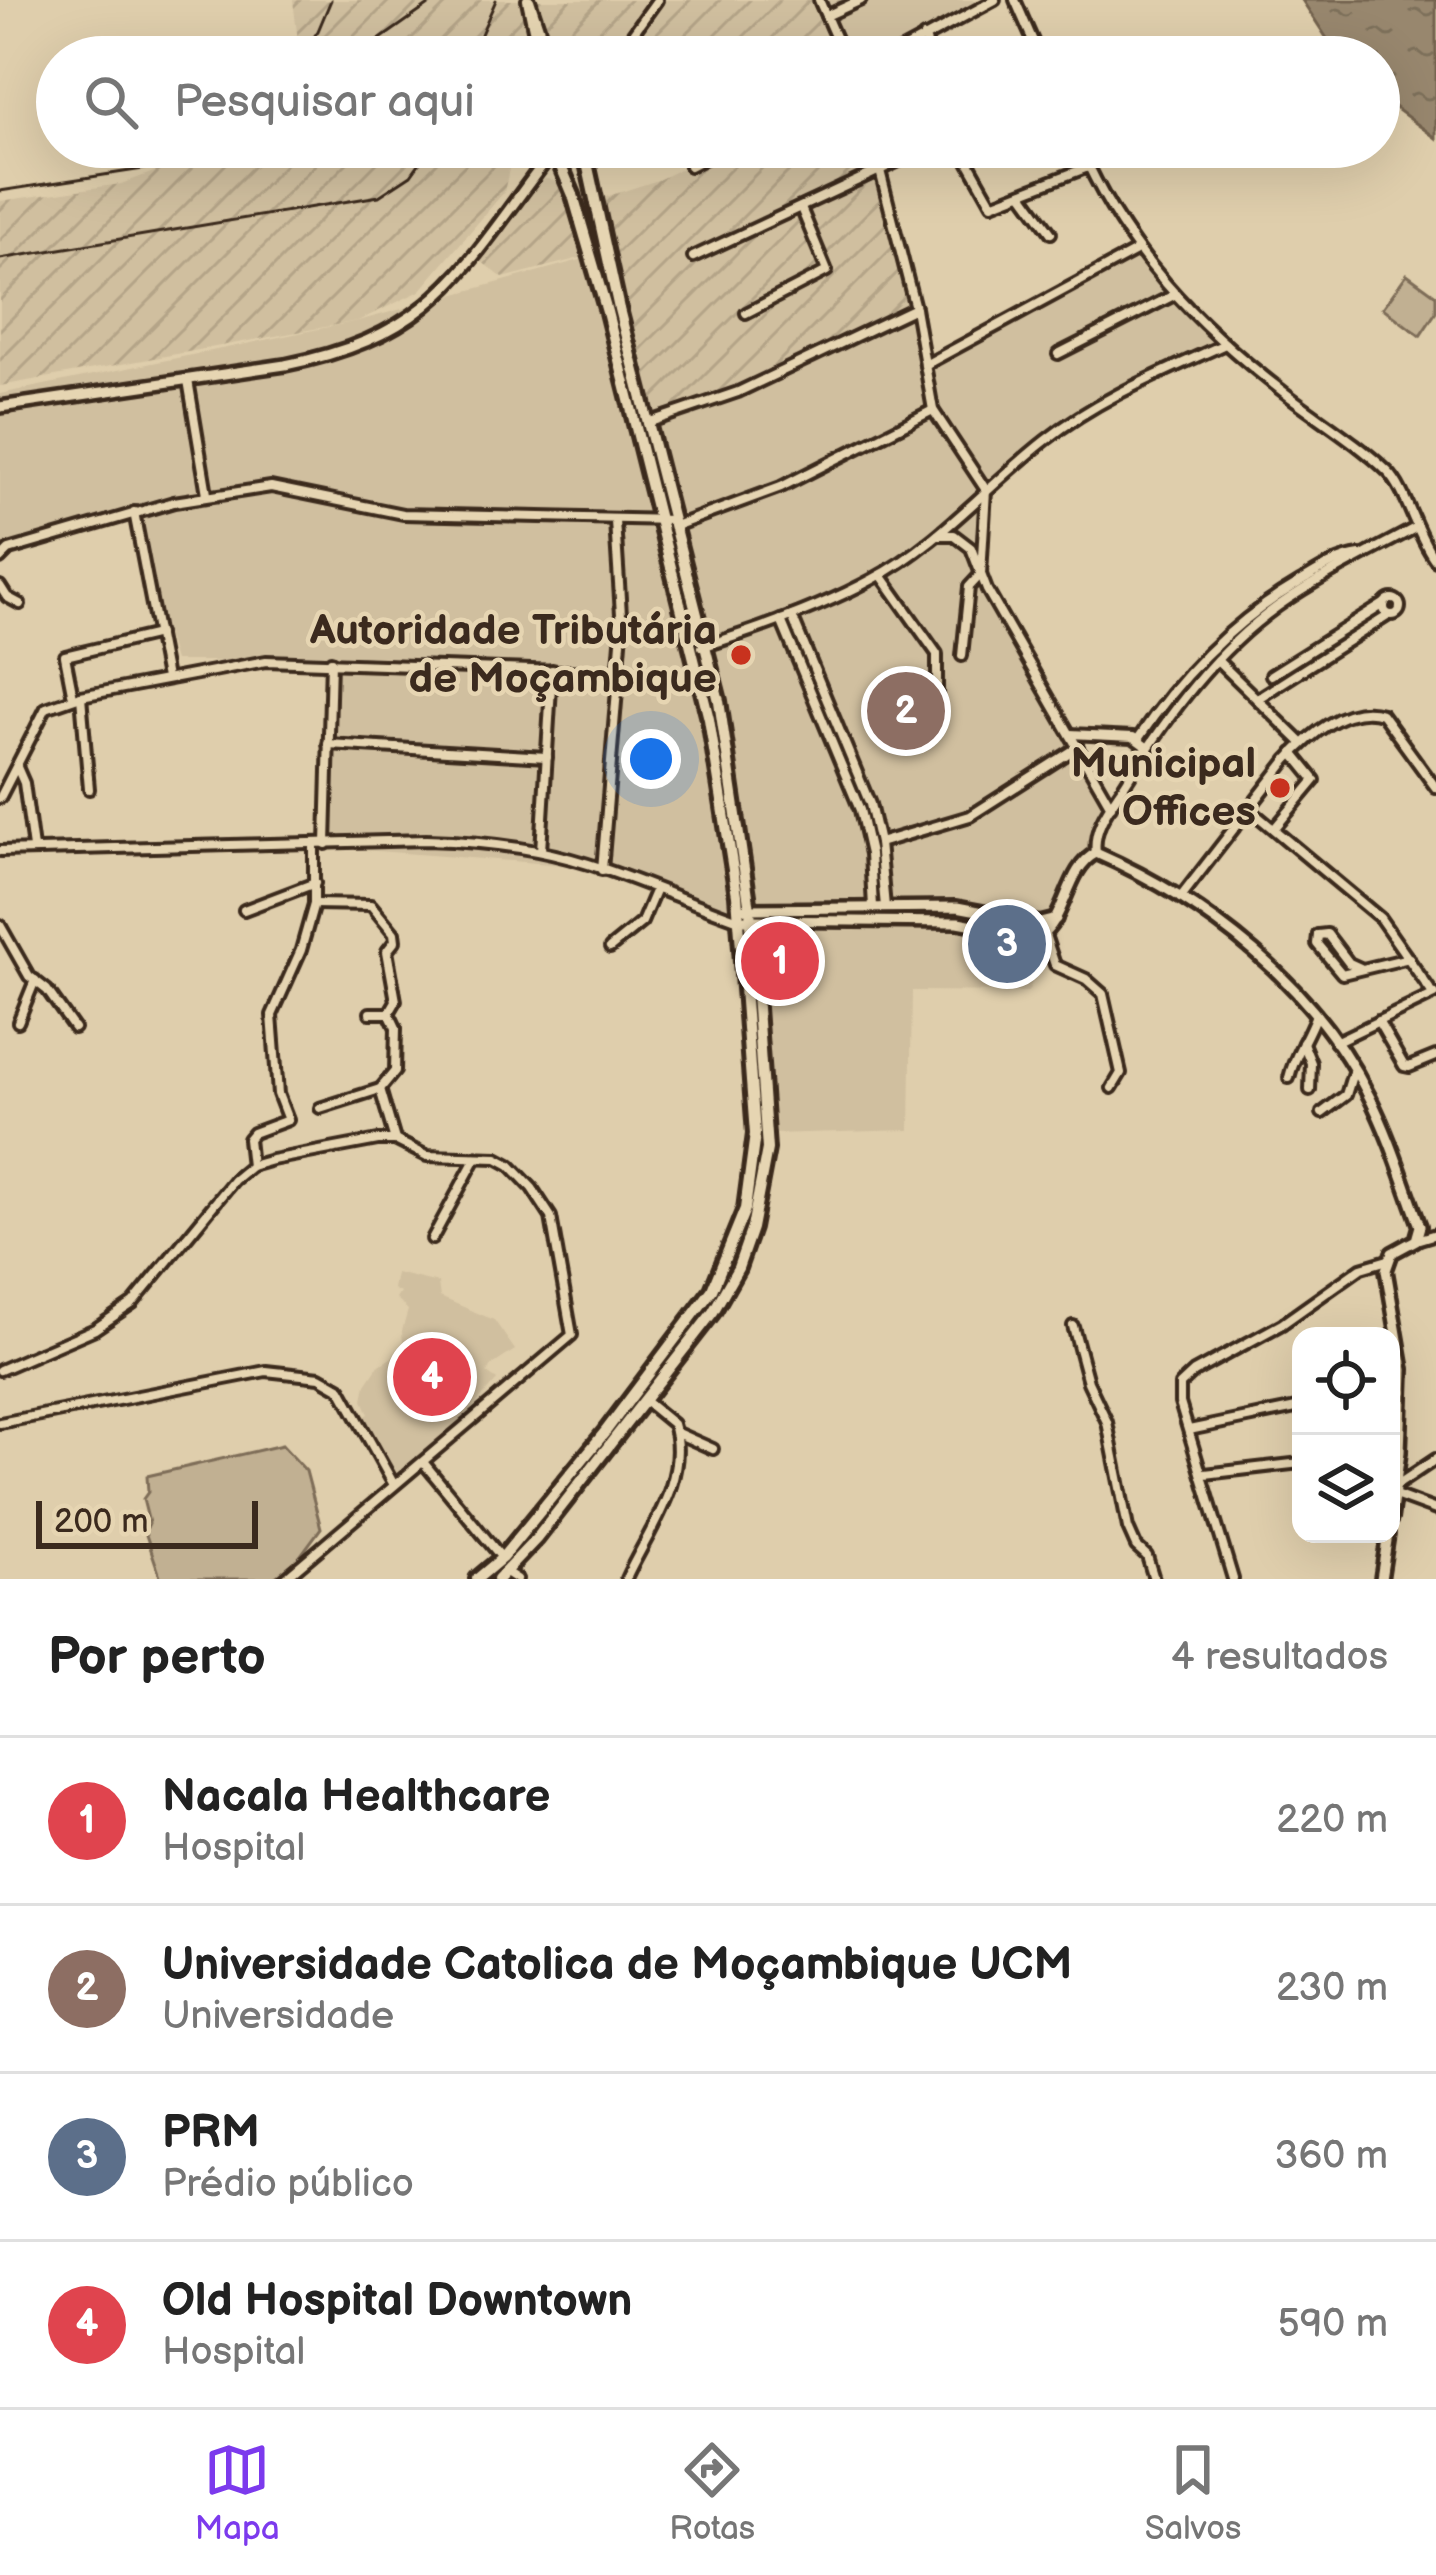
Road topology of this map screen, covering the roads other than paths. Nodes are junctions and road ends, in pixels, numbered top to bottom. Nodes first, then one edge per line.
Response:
1 (528, 0) edge
2 (657, 0) edge
3 (819, 0) edge
4 (861, 0) edge
5 (995, 0) edge
6 (1015, 0) edge
7 (826, 16) junction
8 (535, 36) edge
9 (541, 36) edge
10 (631, 36) edge
11 (835, 36) edge
12 (926, 36) edge
13 (1031, 36) edge
14 (538, 168) edge
15 (558, 168) edge
16 (588, 168) edge
17 (879, 168) edge
18 (886, 168) edge
19 (971, 168) edge
20 (1085, 168) edge
21 (1088, 168) edge
22 (880, 171) junction
23 (1022, 193) junction
24 (801, 208) junction
25 (1051, 233) dead end
26 (1136, 251) junction
27 (693, 257) dead end
28 (1174, 295) junction
29 (915, 308) junction
30 (613, 310) junction
31 (746, 313) dead end
32 (1225, 344) junction
33 (1058, 354) dead end
34 (925, 365) junction
35 (188, 380) junction
36 (0, 406) edge
37 (933, 410) junction
38 (647, 423) junction
39 (986, 490) junction
40 (207, 494) junction
41 (134, 512) junction
42 (615, 520) junction
43 (669, 522) junction
44 (1414, 528) junction
45 (937, 536) junction
46 (1367, 554) junction
47 (0, 559) edge
48 (1436, 561) edge
49 (881, 574) junction
50 (981, 574) junction
51 (0, 586) edge
52 (20, 604) dead end
53 (1384, 604) junction
54 (1389, 615) junction
55 (786, 618) junction
56 (158, 634) junction
57 (700, 647) junction
58 (962, 656) dead end
59 (1217, 660) junction
60 (331, 661) junction
61 (552, 670) junction
62 (620, 673) junction
63 (1271, 676) dead end
64 (166, 678) junction
65 (77, 696) junction
66 (1257, 699) junction
67 (937, 718) dead end
68 (1070, 734) junction
69 (1138, 739) junction
70 (1302, 743) junction
71 (328, 744) junction
72 (1078, 747) junction
73 (1148, 748) junction
74 (1293, 753) junction
75 (547, 758) junction
76 (16, 766) junction
77 (1436, 788) edge
78 (88, 789) dead end
79 (0, 797) edge
80 (1111, 806) junction
81 (1248, 808) junction
82 (1274, 829) junction
83 (879, 843) junction
84 (314, 844) junction
85 (326, 844) junction
86 (32, 848) junction
87 (0, 851) edge
88 (541, 851) junction
89 (1096, 853) junction
90 (602, 869) junction
91 (315, 884) junction
92 (656, 890) junction
93 (1180, 898) junction
94 (314, 904) junction
95 (873, 907) junction
96 (885, 907) junction
97 (244, 910) dead end
98 (745, 915) junction
99 (1056, 920) junction
100 (0, 925) edge
101 (1045, 935) junction
102 (610, 949) dead end
103 (1409, 958) junction
104 (1367, 969) junction
105 (35, 980) junction
106 (1434, 994) edge
107 (389, 1012) junction
108 (370, 1013) dead end
109 (1315, 1017) junction
110 (1378, 1021) junction
111 (18, 1022) dead end
112 (74, 1028) dead end
113 (1334, 1042) junction
114 (1303, 1043) junction
115 (1436, 1056) edge
116 (1354, 1069) junction
117 (1289, 1078) dead end
118 (1112, 1088) dead end
119 (380, 1089) junction
120 (1310, 1090) dead end
121 (320, 1108) dead end
122 (1322, 1113) dead end
123 (395, 1140) junction
124 (476, 1158) junction
125 (251, 1166) junction
126 (1436, 1234) edge
127 (432, 1239) dead end
128 (1415, 1240) junction
129 (1388, 1260) junction
130 (1073, 1326) dead end
131 (1397, 1327) edge
132 (0, 1370) edge
133 (645, 1401) junction
134 (1292, 1409) edge
135 (0, 1423) edge
136 (1189, 1430) junction
137 (676, 1432) junction
138 (713, 1449) dead end
139 (1436, 1459) edge
140 (423, 1462) junction
141 (1292, 1464) edge
142 (1205, 1474) junction
143 (395, 1486) junction
144 (1400, 1487) edge
145 (1400, 1492) edge
146 (1436, 1510) edge
147 (1387, 1543) edge
148 (502, 1558) junction
149 (507, 1577) edge
150 (628, 1578) edge
151 (284, 1579) edge
152 (478, 1579) edge
153 (1154, 1579) edge
154 (1233, 1579) edge
155 (1381, 1579) edge

1 - 8 street
1 - 9 street
2 - 10 street
3 - 7 street
4 - 7 street
5 - 12 street
6 - 13 street
7 - 11 street
14 - 35 street
15 - 30 main road
16 - 30 main road
17 - 22 street
18 - 22 street
19 - 23 street
20 - 23 street
21 - 26 street
22 - 24 street
22 - 29 street
23 - 25 street
24 - 27 street
24 - 31 street
26 - 28 street
26 - 34 street
28 - 32 street
28 - 33 street
29 - 34 street
29 - 38 street
30 - 38 main road
30 - 43 main road
32 - 39 street
32 - 44 street
34 - 37 street
35 - 36 street
35 - 40 street
37 - 39 street
37 - 43 street
38 - 43 main road
39 - 45 street
39 - 50 street
40 - 41 street
40 - 42 street
41 - 47 street
41 - 56 street
42 - 43 street
42 - 62 street
43 - 57 main road
44 - 46 street
44 - 48 street
45 - 49 street
45 - 50 street
46 - 59 street
46 - 69 street
49 - 55 street
49 - 67 street
50 - 58 street
50 - 68 street
51 - 52 street
53 - 54 street
53 - 54 street
53 - 63 street
54 - 66 street
55 - 57 street
55 - 83 street
55 - 95 street
56 - 64 street
56 - 65 street
57 - 98 main road
59 - 66 street
59 - 73 street
60 - 61 street
60 - 64 street
60 - 71 street
61 - 62 street
61 - 75 street
62 - 90 street
64 - 65 street
65 - 76 street
65 - 78 street
66 - 70 street
68 - 69 street
68 - 72 street
69 - 73 street
70 - 74 street
70 - 77 street
71 - 75 street
71 - 85 street
72 - 80 street
72 - 83 street
73 - 80 street
74 - 81 street
74 - 82 street
75 - 88 street
76 - 79 street
76 - 86 street
80 - 89 street
81 - 82 street
81 - 93 street
82 - 103 street
83 - 96 street
84 - 85 street
84 - 86 street
84 - 91 street
85 - 88 street
86 - 87 street
88 - 90 street
89 - 93 street
89 - 99 street
90 - 92 street
91 - 94 street
91 - 97 street
92 - 98 street
92 - 102 street
93 - 109 street
94 - 107 street
94 - 125 street
95 - 96 street
95 - 98 street
96 - 99 street
98 - 101 street
98 - 133 main road
98 - 148 main road
99 - 101 street
100 - 105 street
101 - 118 street
103 - 104 street
103 - 106 street
104 - 104 street
105 - 111 street
105 - 112 street
106 - 110 street
107 - 108 street
107 - 119 street
109 - 113 street
109 - 114 street
110 - 113 street
110 - 115 street
113 - 116 street
114 - 117 street
114 - 120 street
116 - 122 street
116 - 128 street
119 - 121 street
119 - 123 street
123 - 124 street
123 - 125 street
124 - 127 street
124 - 140 street
125 - 132 street
126 - 128 street
128 - 129 street
129 - 131 street
129 - 136 street
130 - 153 street
133 - 137 street
133 - 149 main road
134 - 136 street
135 - 143 street
136 - 142 street
137 - 138 street
137 - 150 street
139 - 144 street
140 - 143 street
140 - 148 street
141 - 142 street
142 - 154 street
143 - 151 street
145 - 146 street
147 - 155 street
148 - 152 main road

